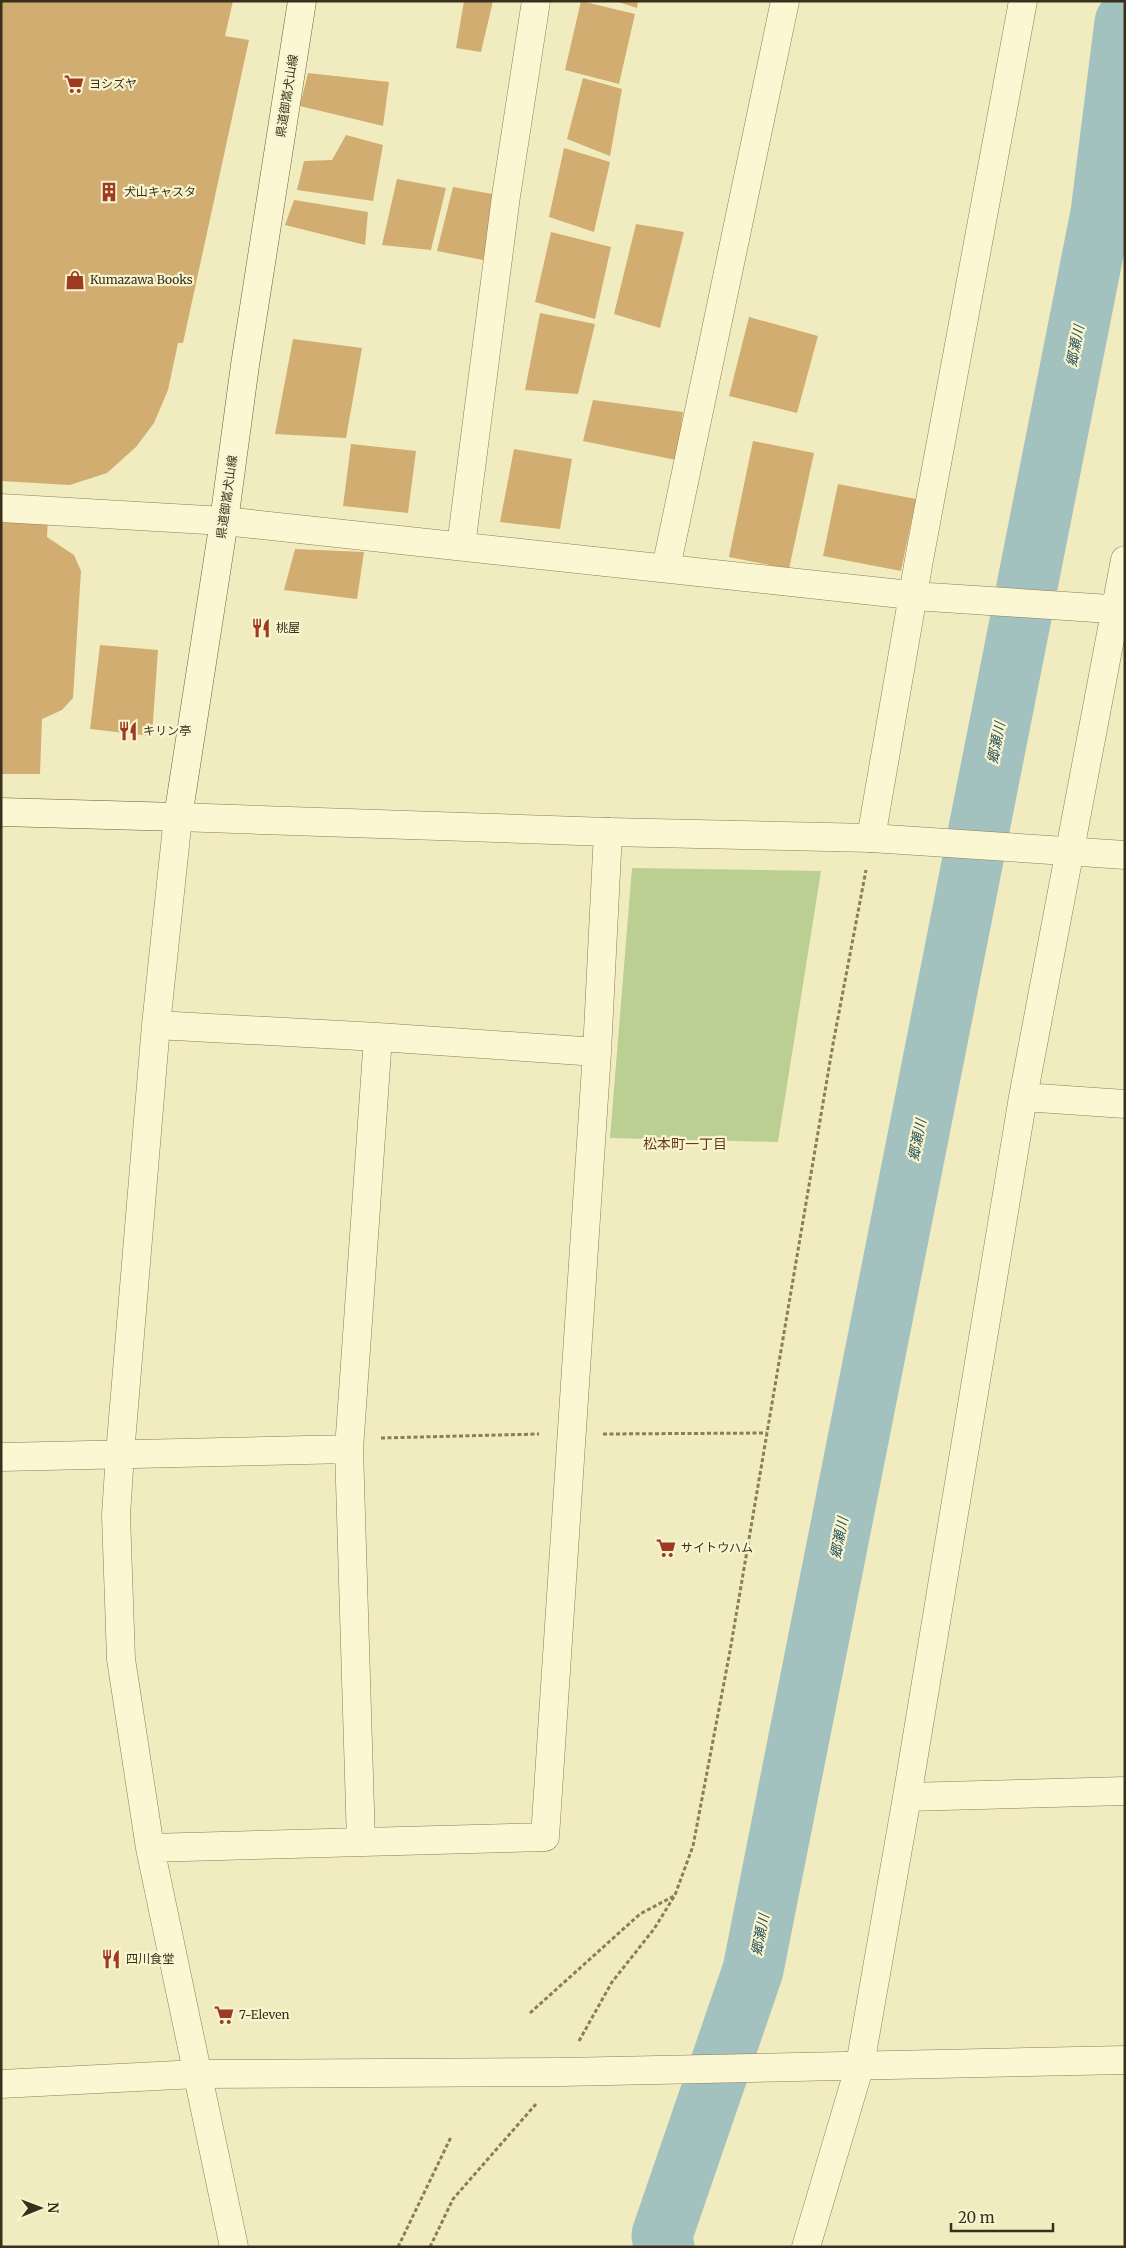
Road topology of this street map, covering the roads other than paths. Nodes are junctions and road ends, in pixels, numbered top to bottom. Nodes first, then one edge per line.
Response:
1 (302, 1) edge
2 (536, 1) edge
3 (785, 1) edge
4 (1023, 1) edge
5 (1, 508) edge
6 (224, 521) junction
7 (461, 546) junction
8 (1125, 560) edge
9 (666, 568) junction
10 (921, 596) junction
11 (1115, 610) edge
12 (1, 812) edge
13 (178, 817) junction
14 (608, 832) junction
15 (872, 838) junction
16 (1070, 850) junction
17 (1125, 855) edge
18 (156, 1025) junction
19 (378, 1037) junction
20 (597, 1052) junction
21 (1023, 1097) junction
22 (1125, 1104) edge
23 (349, 1444) junction
24 (120, 1454) junction
25 (1, 1457) edge
26 (1125, 1791) edge
27 (907, 1797) junction
28 (361, 1842) junction
29 (150, 1848) junction
30 (1125, 2060) edge
31 (849, 2065) junction
32 (197, 2074) junction
33 (1, 2084) edge
34 (234, 2247) edge
35 (806, 2247) edge

1 - 6 street, 県道御嵩犬山線
2 - 7 street
3 - 9 street
4 - 10 street
5 - 6 street
6 - 7 street
6 - 13 street, 県道御嵩犬山線
7 - 9 street
8 - 11 street
9 - 10 street
10 - 11 street
10 - 15 street
11 - 16 street
12 - 13 street
13 - 14 street
13 - 18 street, 県道御嵩犬山線
14 - 15 street
14 - 20 street
15 - 16 street
16 - 17 street
16 - 21 street
18 - 19 street
18 - 24 street, 県道御嵩犬山線
19 - 20 street
19 - 23 street
20 - 28 street
21 - 22 street
21 - 27 street
23 - 24 street
23 - 28 street
24 - 25 street
24 - 29 street, 県道御嵩犬山線
26 - 27 street
27 - 31 street
28 - 29 street
29 - 32 street, 県道御嵩犬山線
30 - 31 street
31 - 32 street
31 - 35 street
32 - 33 street
32 - 34 street, 県道御嵩犬山線

